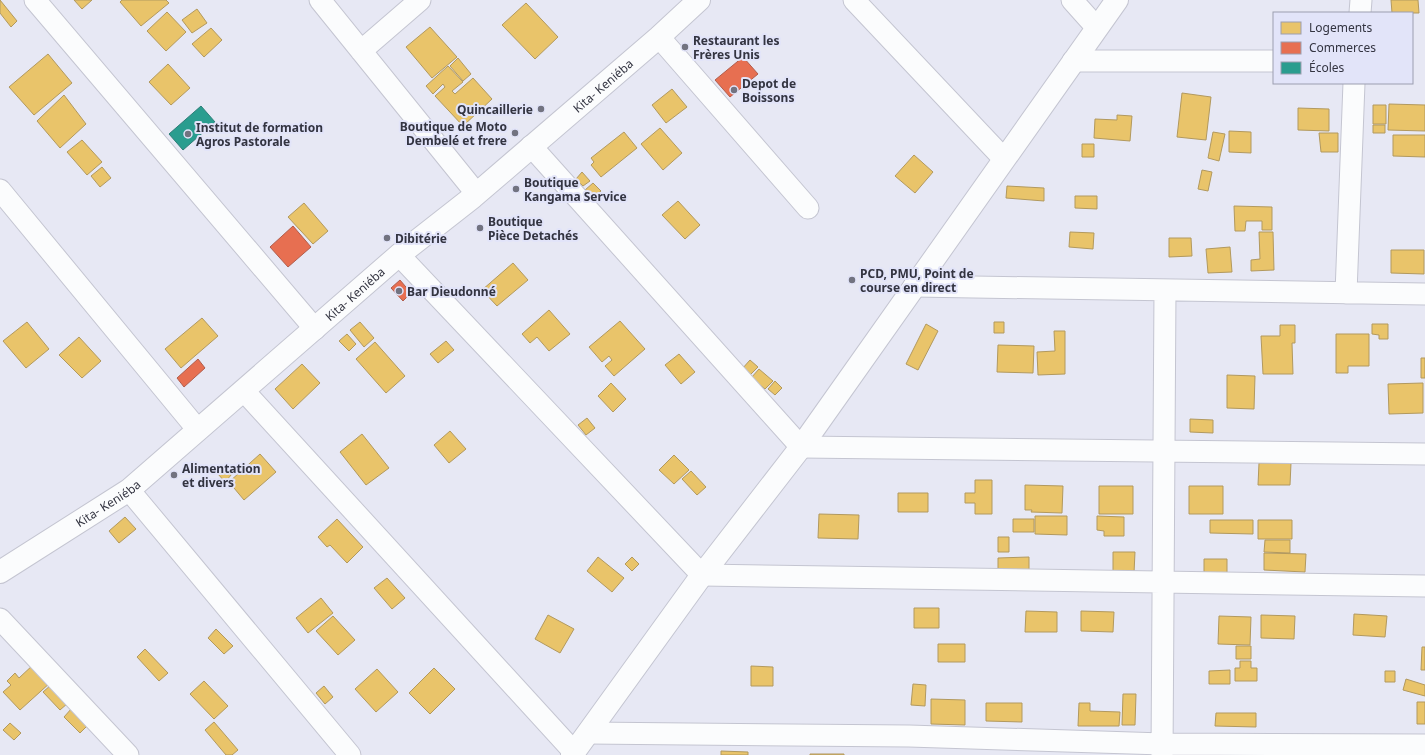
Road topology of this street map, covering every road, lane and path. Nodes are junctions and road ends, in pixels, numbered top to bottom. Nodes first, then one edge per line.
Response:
1 (35, 0) edge
2 (320, 0) edge
3 (420, 0) edge
4 (699, 0) edge
5 (854, 0) edge
6 (1072, 0) edge
7 (1117, 0) edge
8 (1361, 0) edge
9 (1360, 12) edge
10 (1097, 28) junction
11 (660, 37) junction
12 (361, 50) junction
13 (1073, 61) junction
14 (1273, 61) edge
15 (1354, 84) edge
16 (531, 146) junction
17 (1004, 158) junction
18 (0, 190) edge
19 (476, 193) junction
20 (808, 208) dead end
21 (399, 255) junction
22 (914, 286) junction
23 (1165, 290) junction
24 (1346, 293) junction
25 (1425, 294) edge
26 (315, 329) junction
27 (244, 391) junction
28 (198, 430) junction
29 (801, 447) junction
30 (1164, 451) junction
31 (1425, 454) edge
32 (129, 490) junction
33 (0, 572) edge
34 (702, 574) junction
35 (1163, 582) junction
36 (1425, 586) edge
37 (0, 619) edge
38 (588, 733) junction
39 (1425, 745) edge
40 (1162, 749) edge
41 (573, 754) edge
42 (128, 755) edge
43 (350, 755) edge

1 - 26 street
2 - 12 street
3 - 12 street
4 - 11 street, Kita- Keniéba
5 - 17 street
6 - 10 street
7 - 10 street
8 - 9 street
10 - 13 street
11 - 16 street, Kita- Keniéba
11 - 20 street
12 - 19 street
13 - 14 street
13 - 17 street
15 - 24 street
16 - 19 street, Kita- Keniéba
16 - 29 street
17 - 22 street
18 - 28 street
19 - 21 street, Kita- Keniéba
21 - 26 street, Kita- Keniéba
21 - 34 street
22 - 23 street
22 - 29 street
23 - 24 street
23 - 30 street
24 - 25 street
26 - 27 street, Kita- Keniéba
27 - 28 street, Kita- Keniéba
27 - 41 street
28 - 32 street, Kita- Keniéba
29 - 30 street
29 - 34 street
30 - 31 street
30 - 35 street
32 - 33 street, Kita- Keniéba
32 - 43 street
34 - 35 street
34 - 38 street
35 - 36 street
35 - 40 street
37 - 42 street
38 - 40 street
38 - 41 street
39 - 40 street

